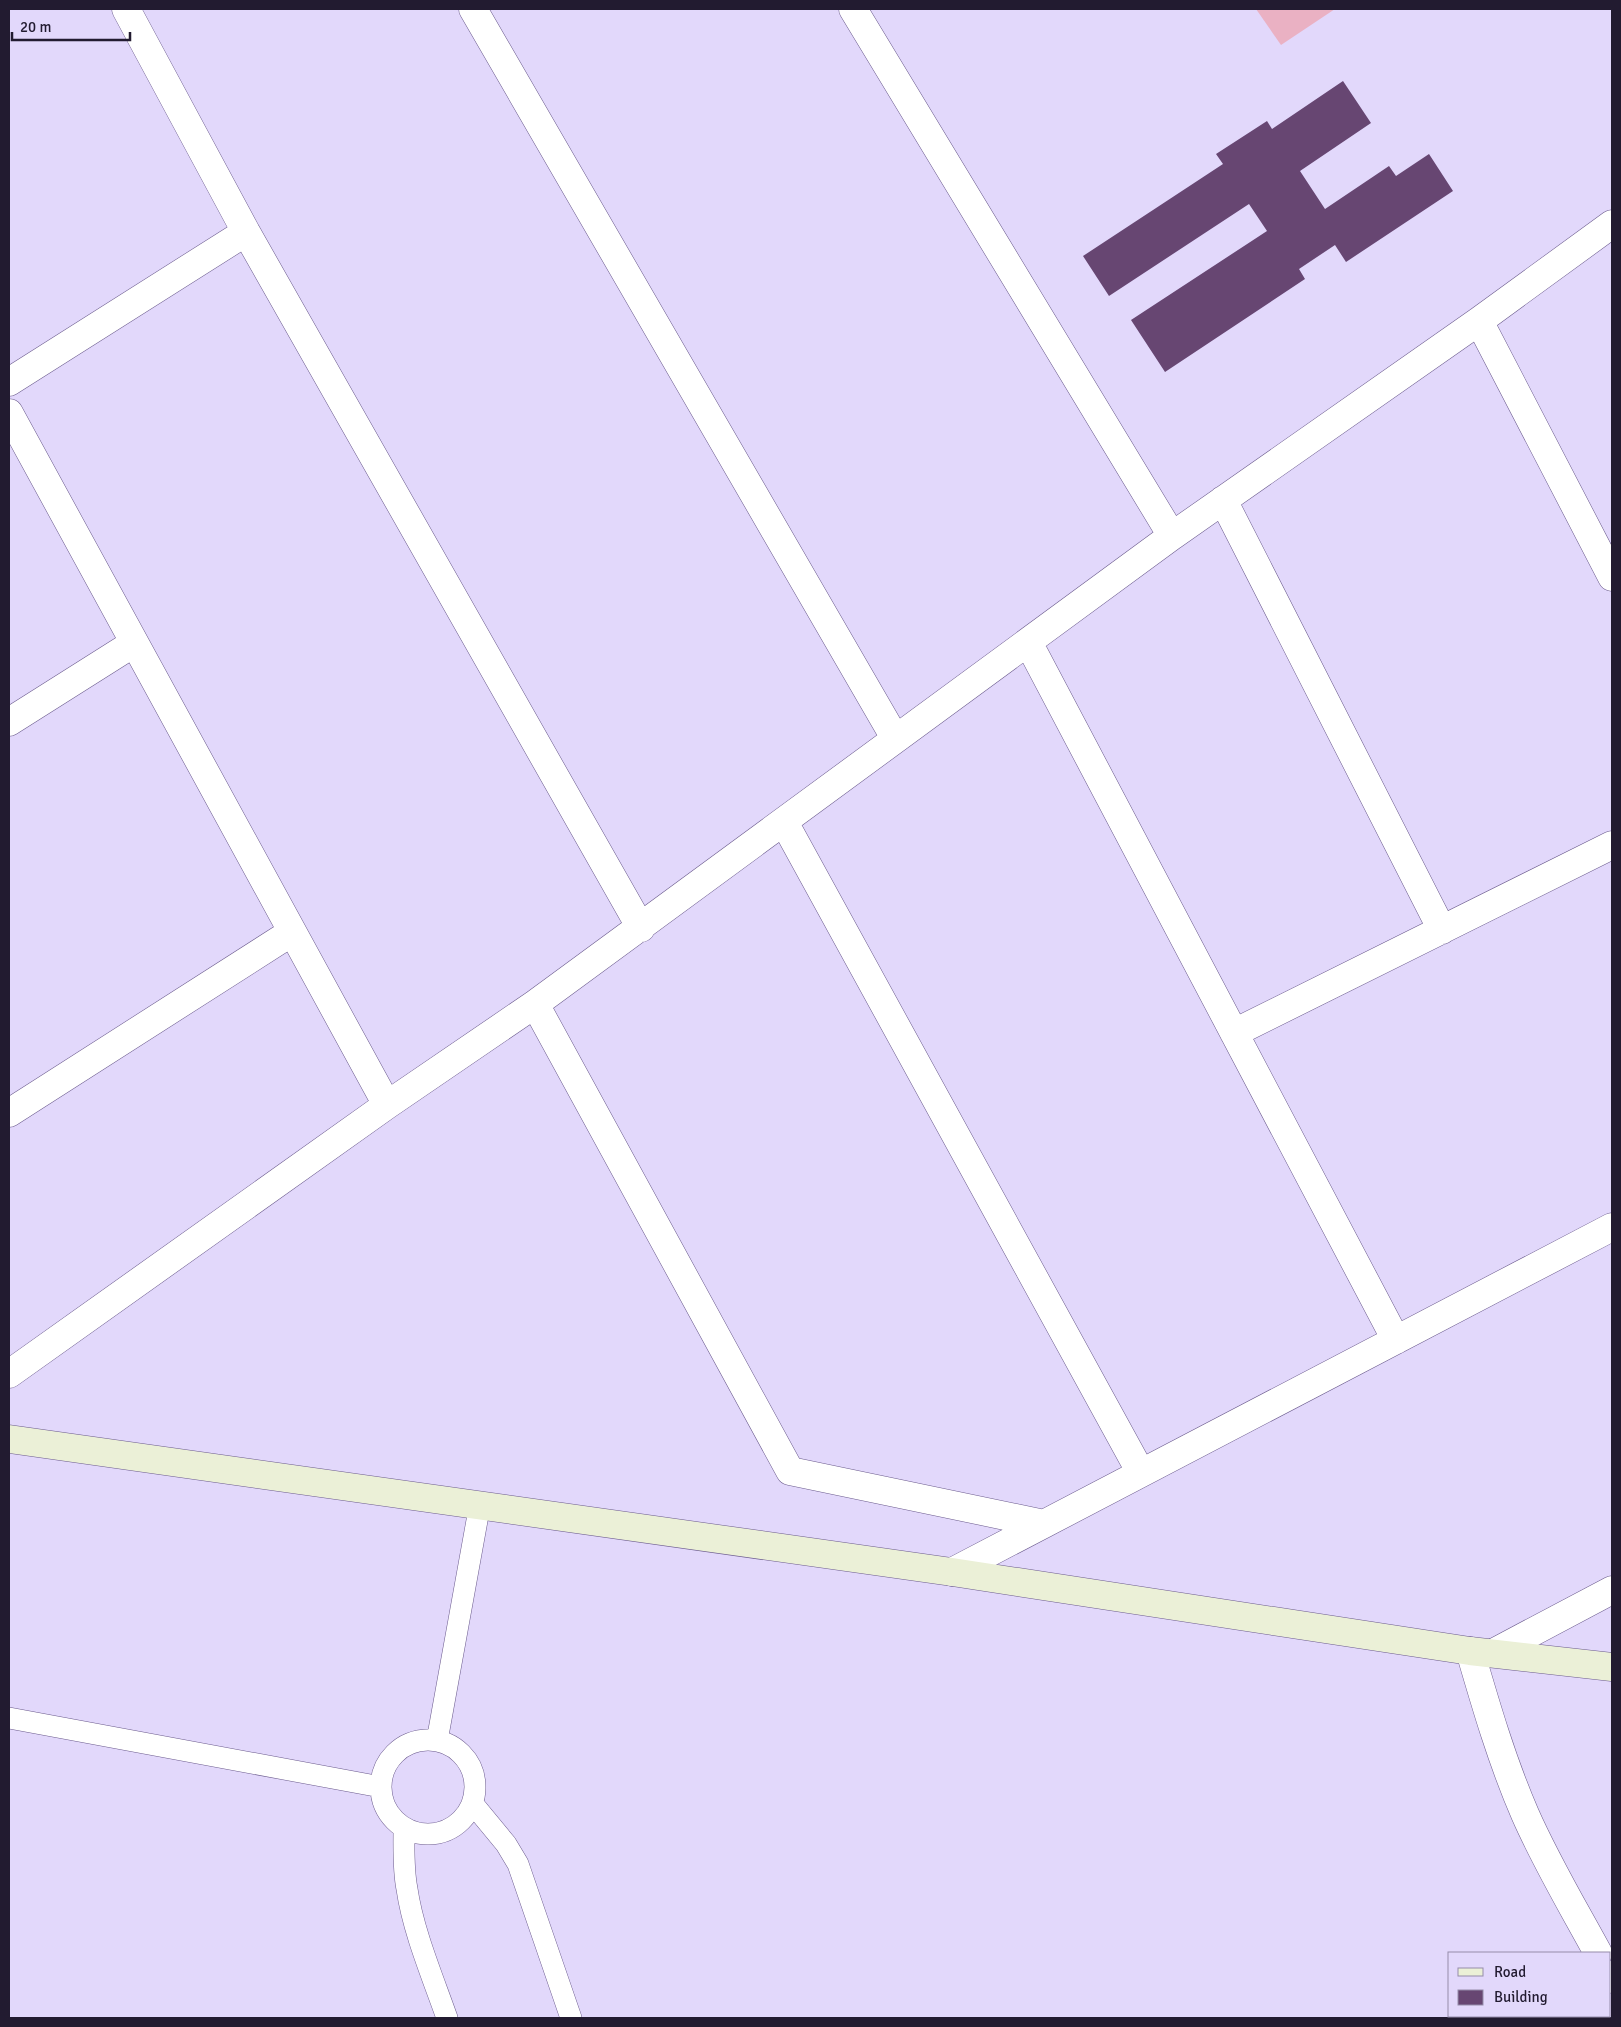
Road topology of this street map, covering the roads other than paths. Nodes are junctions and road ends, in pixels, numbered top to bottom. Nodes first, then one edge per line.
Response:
1 (126, 9) edge
2 (473, 9) edge
3 (853, 9) edge
4 (1612, 224) edge
5 (246, 232) junction
6 (1479, 321) junction
7 (9, 382) edge
8 (9, 413) edge
9 (1222, 500) junction
10 (1172, 536) junction
11 (1612, 576) edge
12 (1028, 642) junction
13 (134, 643) junction
14 (9, 722) edge
15 (895, 738) junction
16 (784, 822) junction
17 (1612, 845) edge
18 (641, 928) junction
19 (1442, 930) junction
20 (292, 932) junction
21 (535, 1004) junction
22 (1234, 1033) junction
23 (387, 1105) junction
24 (9, 1113) edge
25 (1612, 1227) edge
26 (1396, 1340) junction
27 (9, 1374) edge
28 (9, 1439) edge
29 (1140, 1473) junction
30 (480, 1504) junction
31 (1044, 1524) junction
32 (952, 1572) junction
33 (1612, 1590) edge
34 (1481, 1652) junction
35 (1612, 1668) edge
36 (9, 1718) edge
37 (437, 1740) junction
38 (381, 1787) junction
39 (473, 1804) junction
40 (404, 1828) junction
41 (1597, 1952) edge
42 (447, 2018) edge
43 (570, 2018) edge

1 - 5 street
2 - 15 street
3 - 10 street
4 - 6 street
5 - 7 street
5 - 18 street
6 - 9 street
6 - 11 street
8 - 13 street
9 - 10 street
9 - 19 street
10 - 12 street
12 - 15 street
12 - 22 street
13 - 14 street
13 - 20 street
15 - 16 street
16 - 18 street
16 - 29 street
17 - 19 street
18 - 21 street
19 - 22 street
20 - 23 street
20 - 24 street
21 - 23 street
21 - 31 street
22 - 26 street
23 - 27 street
25 - 26 street
26 - 29 street
28 - 30 street
29 - 31 street
30 - 32 street
30 - 37 lane
31 - 32 street
32 - 34 street
33 - 34 street
34 - 35 street
34 - 41 street
36 - 38 lane
37 - 38 lane
37 - 39 lane
38 - 40 lane
39 - 40 lane
39 - 43 lane
40 - 42 lane

